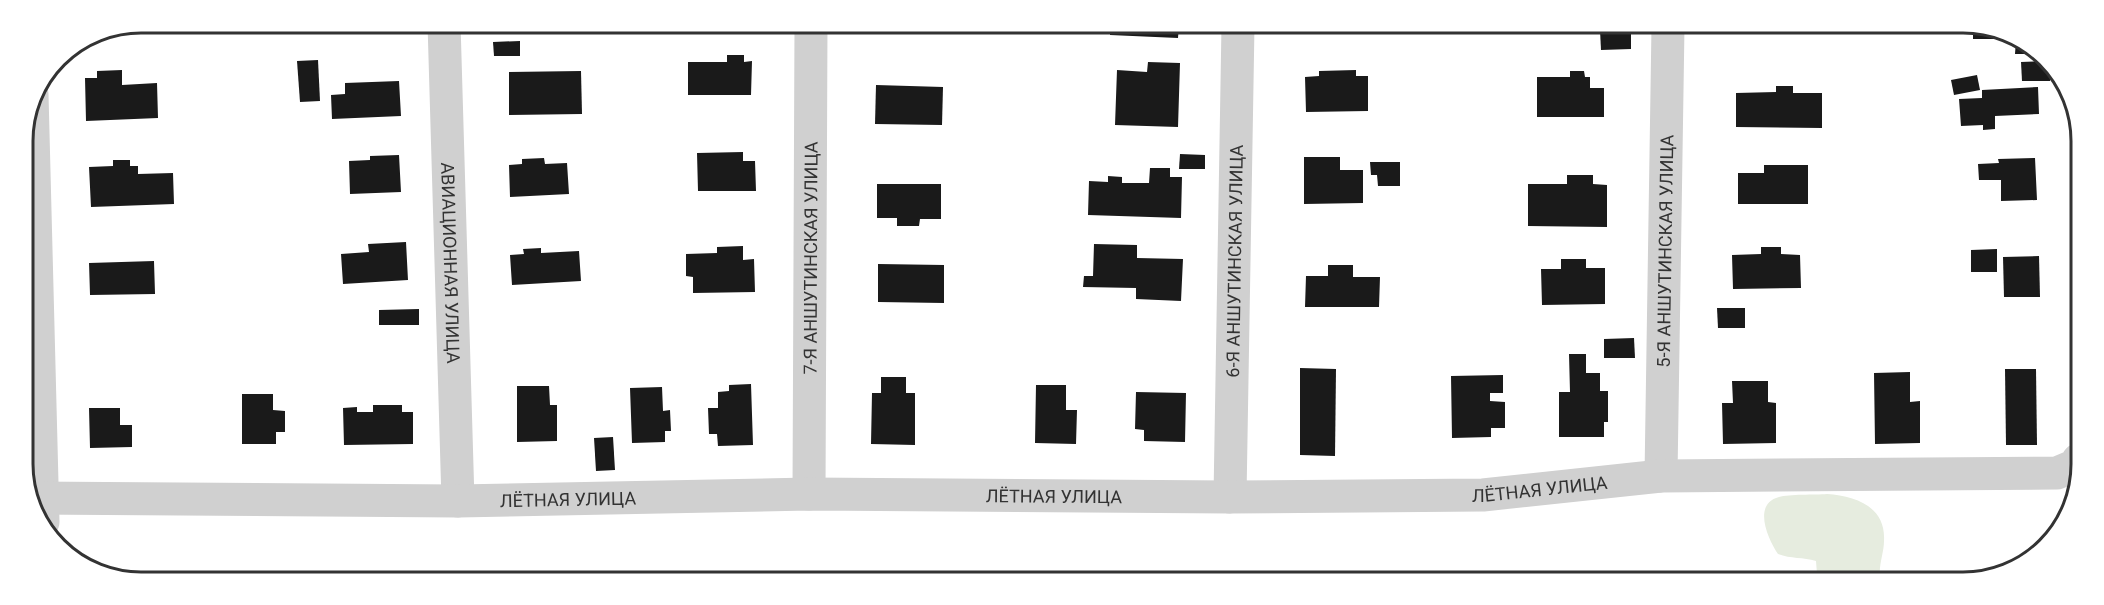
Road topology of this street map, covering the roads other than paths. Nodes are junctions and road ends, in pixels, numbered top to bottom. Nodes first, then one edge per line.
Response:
1 (444, 33) edge
2 (811, 33) edge
3 (1238, 33) edge
4 (1668, 33) edge
5 (33, 153) edge
6 (2071, 466) edge
7 (1660, 476) junction
8 (809, 494) junction
9 (1230, 497) junction
10 (39, 499) edge
11 (458, 501) junction
12 (41, 506) edge

1 - 11 street, АВИАЦИОННАЯ УЛИЦА
2 - 8 street, 7-Я АНШУТИНСКАЯ УЛИЦА
3 - 9 street, 6-Я АНШУТИНСКАЯ УЛИЦА
4 - 7 street, 5-Я АНШУТИНСКАЯ УЛИЦА
5 - 10 street
6 - 7 street, ЛЁТНАЯ УЛИЦА
7 - 9 street, ЛЁТНАЯ УЛИЦА
8 - 9 street, ЛЁТНАЯ УЛИЦА
8 - 11 street, ЛЁТНАЯ УЛИЦА
11 - 12 street, ЛЁТНАЯ УЛИЦА

